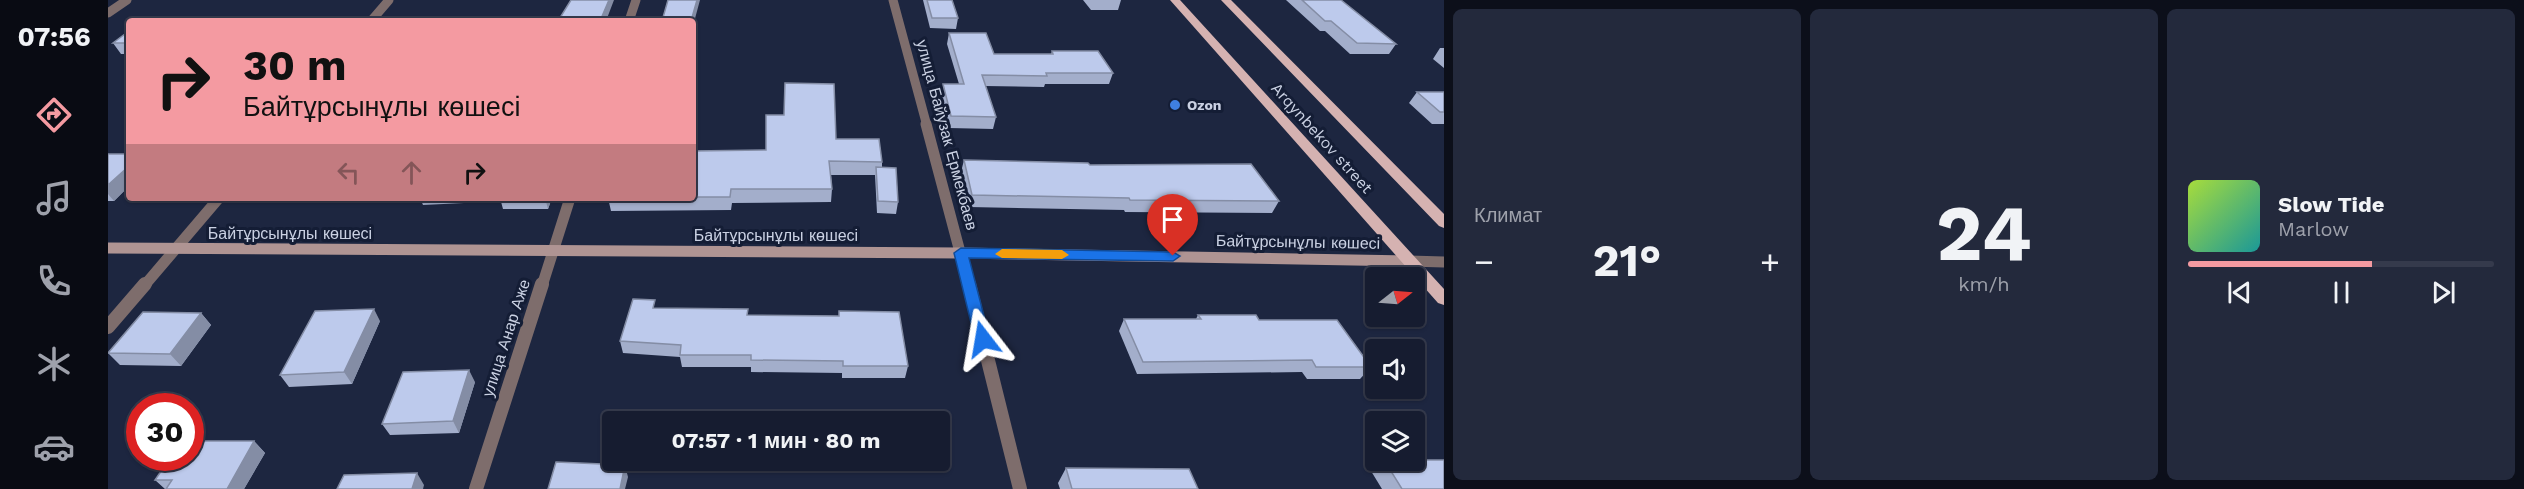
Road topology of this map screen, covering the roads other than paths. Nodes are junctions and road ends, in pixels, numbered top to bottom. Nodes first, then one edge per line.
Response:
1 (127, 0) edge
2 (389, 0) edge
3 (636, 0) edge
4 (893, 0) edge
5 (1175, 0) edge
6 (1226, 0) edge
7 (108, 13) edge
8 (374, 18) edge
9 (630, 18) edge
10 (216, 201) edge
11 (569, 201) edge
12 (1444, 223) edge
13 (108, 248) edge
14 (176, 249) junction
15 (552, 251) junction
16 (961, 253) junction
17 (1409, 261) junction
18 (1444, 262) edge
19 (1444, 299) edge
20 (108, 327) edge
21 (476, 489) edge
22 (1020, 489) edge

1 - 7 street
2 - 8 street
3 - 9 street
4 - 16 street, улица Байузак Ермекбаев
5 - 17 main road, Arqynbekov street
6 - 12 main road, Arqynbekov street
10 - 14 street
11 - 15 street, улица Анар Аже
13 - 14 main road, Байтұрсынұлы көшесі
14 - 15 main road, Байтұрсынұлы көшесі
14 - 20 street
15 - 16 main road, Байтұрсынұлы көшесі
15 - 21 street, улица Анар Аже
16 - 17 main road, Байтұрсынұлы көшесі
16 - 22 street, улица Байузак Ермекбаев
17 - 18 street, Байтұрсынұлы көшесі
17 - 19 main road, Arqynbekov street

